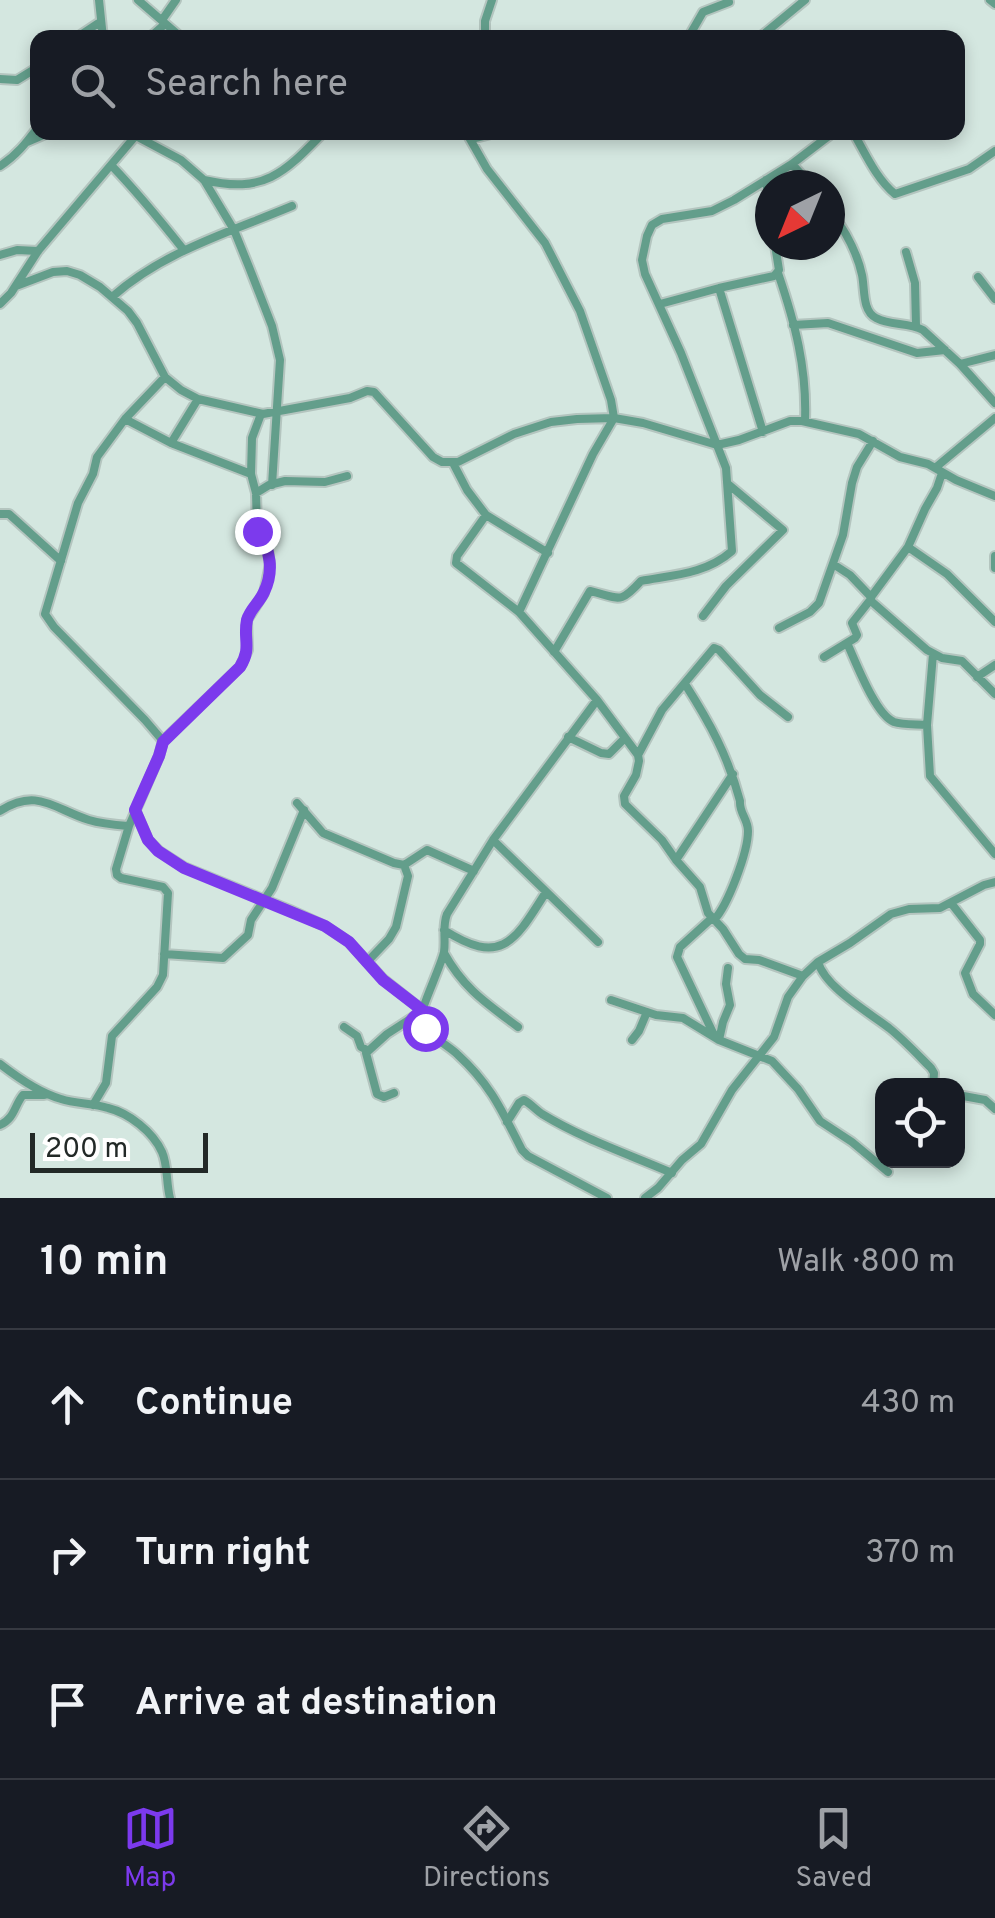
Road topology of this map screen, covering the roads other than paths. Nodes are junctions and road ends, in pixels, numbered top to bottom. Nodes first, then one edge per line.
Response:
1 (99, 0) edge
2 (138, 0) edge
3 (176, 0) edge
4 (492, 0) edge
5 (805, 0) edge
6 (729, 2) edge
7 (100, 22) junction
8 (164, 22) junction
9 (88, 30) edge
10 (102, 30) edge
11 (156, 30) edge
12 (173, 30) edge
13 (485, 30) edge
14 (691, 30) edge
15 (769, 30) edge
16 (30, 72) edge
17 (0, 79) edge
18 (30, 138) edge
19 (32, 140) edge
20 (132, 140) edge
21 (147, 140) edge
22 (316, 140) edge
23 (470, 140) edge
24 (824, 140) edge
25 (858, 140) edge
26 (27, 142) junction
27 (995, 152) edge
28 (792, 164) junction
29 (111, 165) junction
30 (0, 166) edge
31 (782, 170) edge
32 (797, 170) edge
33 (204, 180) junction
34 (755, 186) edge
35 (292, 206) dead end
36 (234, 230) junction
37 (845, 234) edge
38 (184, 249) junction
39 (38, 252) junction
40 (906, 252) dead end
41 (0, 255) edge
42 (777, 260) edge
43 (778, 273) junction
44 (978, 276) dead end
45 (0, 286) edge
46 (719, 288) junction
47 (13, 290) junction
48 (112, 297) junction
49 (995, 299) edge
50 (0, 304) edge
51 (660, 304) junction
52 (793, 324) junction
53 (916, 326) junction
54 (945, 350) junction
55 (995, 355) edge
56 (960, 364) junction
57 (166, 377) junction
58 (198, 399) junction
59 (995, 403) edge
60 (277, 412) junction
61 (261, 414) junction
62 (614, 418) junction
63 (995, 418) edge
64 (125, 420) junction
65 (806, 421) junction
66 (763, 432) junction
67 (873, 441) junction
68 (171, 444) junction
69 (717, 445) junction
70 (453, 462) junction
71 (939, 471) junction
72 (251, 474) junction
73 (346, 476) dead end
74 (728, 484) junction
75 (272, 486) junction
76 (256, 493) junction
77 (995, 496) edge
78 (0, 514) edge
79 (486, 515) junction
80 (908, 547) junction
81 (548, 554) junction
82 (995, 556) edge
83 (62, 562) junction
84 (833, 564) junction
85 (995, 568) edge
86 (871, 598) junction
87 (519, 612) junction
88 (703, 616) dead end
89 (995, 622) edge
90 (779, 628) dead end
91 (846, 644) junction
92 (554, 652) junction
93 (933, 654) junction
94 (824, 656) dead end
95 (995, 665) edge
96 (977, 677) junction
97 (685, 684) junction
98 (995, 694) edge
99 (597, 700) junction
100 (788, 717) dead end
101 (927, 726) junction
102 (568, 737) junction
103 (625, 738) junction
104 (163, 742) junction
105 (638, 755) junction
106 (733, 774) junction
107 (135, 810) junction
108 (0, 811) edge
109 (129, 826) junction
110 (493, 840) junction
111 (995, 854) edge
112 (676, 860) junction
113 (404, 865) junction
114 (474, 872) junction
115 (995, 882) edge
116 (546, 892) junction
117 (264, 901) junction
118 (951, 903) junction
119 (713, 919) junction
120 (444, 930) junction
121 (598, 942) dead end
122 (444, 952) junction
123 (164, 954) junction
124 (367, 962) junction
125 (818, 962) junction
126 (728, 968) dead end
127 (803, 976) junction
128 (611, 1000) dead end
129 (422, 1011) junction
130 (647, 1012) junction
131 (995, 1016) edge
132 (344, 1027) dead end
133 (518, 1028) dead end
134 (717, 1038) junction
135 (632, 1040) dead end
136 (367, 1050) junction
137 (759, 1055) junction
138 (0, 1064) edge
139 (934, 1078) edge
140 (394, 1093) dead end
141 (49, 1095) junction
142 (965, 1096) edge
143 (994, 1104) edge
144 (93, 1105) junction
145 (508, 1122) junction
146 (0, 1125) edge
147 (888, 1172) dead end
148 (672, 1173) junction
149 (170, 1198) edge
150 (606, 1198) edge
151 (645, 1198) edge

1 - 7 street
2 - 8 street
3 - 8 street
4 - 13 street
5 - 15 street
6 - 14 street
7 - 9 street
7 - 10 street
8 - 11 street
8 - 12 street
16 - 17 street
18 - 26 street
19 - 26 street
20 - 29 street
21 - 33 street
22 - 33 street
23 - 62 street
24 - 28 street
25 - 27 street
26 - 30 street
28 - 31 street
28 - 32 street
29 - 38 street
29 - 39 street
33 - 36 street
34 - 51 street
35 - 36 street
36 - 38 street
36 - 60 street
37 - 53 street
38 - 48 street
39 - 41 street
39 - 47 street
40 - 53 street
42 - 43 street
43 - 46 street
43 - 52 street
44 - 49 street
45 - 47 street
46 - 51 street
46 - 66 street
47 - 48 street
47 - 50 street
48 - 57 street
51 - 69 street
52 - 54 street
52 - 65 street
53 - 54 street
54 - 56 street
55 - 56 street
56 - 59 street
57 - 58 street
57 - 64 street
58 - 61 street
58 - 68 street
60 - 61 street
60 - 70 street
60 - 75 street
61 - 72 street
62 - 69 street
62 - 70 street
62 - 81 street
63 - 71 street
64 - 68 street
64 - 83 street
65 - 66 street
65 - 67 street
66 - 69 street
67 - 71 street
67 - 84 street
68 - 72 street
69 - 74 street
70 - 79 street
71 - 77 street
71 - 80 street
72 - 76 street
73 - 75 street
74 - 88 street
74 - 92 street
75 - 76 street
76 - 104 street
78 - 83 street
79 - 81 street
79 - 87 street
80 - 86 street
80 - 89 street
81 - 87 street
82 - 85 street
83 - 104 street
84 - 86 street
84 - 90 street
86 - 91 street
86 - 93 street
87 - 92 street
91 - 94 street
91 - 101 street
92 - 99 street
93 - 96 street
93 - 101 street
95 - 96 street
96 - 98 street
97 - 100 street
97 - 105 street
97 - 106 street
99 - 102 street
99 - 103 street
101 - 111 street
102 - 103 street
102 - 110 street
103 - 105 street
104 - 107 street
105 - 112 street
106 - 112 street
106 - 119 street
107 - 109 street
107 - 117 street
108 - 109 street
109 - 123 street
110 - 114 street
110 - 116 street
112 - 119 street
113 - 114 street
113 - 117 street
113 - 124 street
114 - 120 street
115 - 118 street
116 - 120 street
116 - 121 street
117 - 123 street
117 - 124 street
118 - 125 street
118 - 131 street
119 - 127 street
119 - 134 street
120 - 122 street
122 - 129 street
122 - 133 street
123 - 144 street
124 - 129 street
125 - 127 street
125 - 139 street
126 - 134 street
127 - 137 street
128 - 130 street
129 - 136 street
129 - 145 street
130 - 134 street
130 - 135 street
132 - 136 street
134 - 137 street
136 - 140 street
137 - 147 street
137 - 148 street
138 - 141 street
141 - 144 street
141 - 146 street
142 - 143 street
144 - 149 street
145 - 148 street
145 - 150 street
148 - 151 street

